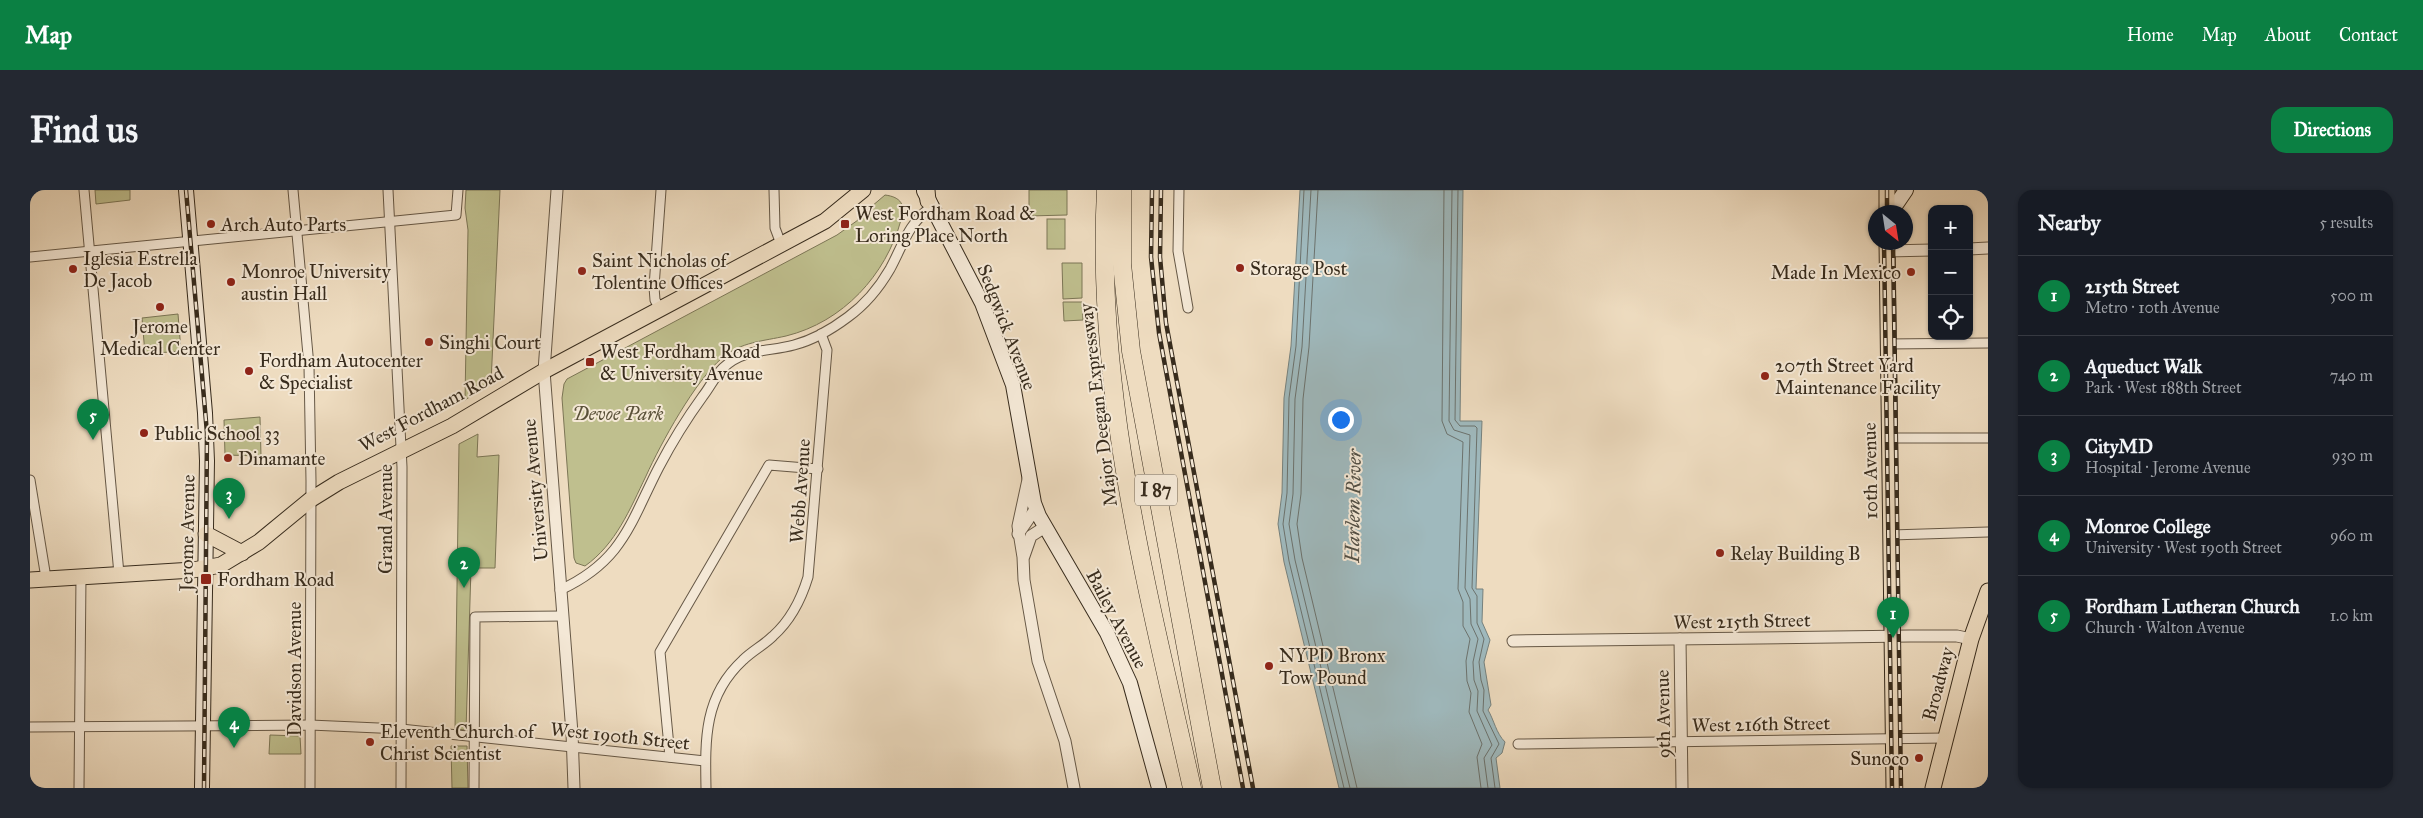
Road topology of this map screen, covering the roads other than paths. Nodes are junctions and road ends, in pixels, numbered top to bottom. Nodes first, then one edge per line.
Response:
1 (84, 190) edge
2 (186, 190) edge
3 (293, 190) edge
4 (388, 190) edge
5 (458, 190) edge
6 (556, 190) edge
7 (661, 190) edge
8 (774, 190) edge
9 (863, 190) edge
10 (912, 190) edge
11 (1106, 190) edge
12 (1122, 190) edge
13 (1179, 190) edge
14 (1887, 190) edge
15 (1906, 190) edge
16 (927, 197) edge
17 (1887, 205) edge
18 (1896, 205) edge
19 (391, 222) junction
20 (297, 231) junction
21 (190, 242) junction
22 (781, 244) junction
23 (1988, 248) edge
24 (1913, 249) edge
25 (1973, 249) edge
26 (1887, 250) edge
27 (1928, 250) edge
28 (90, 252) junction
29 (30, 257) edge
30 (1188, 308) dead end
31 (660, 309) junction
32 (821, 334) junction
33 (1988, 343) edge
34 (1887, 344) junction
35 (544, 371) junction
36 (1889, 438) junction
37 (1988, 438) edge
38 (401, 450) junction
39 (818, 469) junction
40 (1029, 474) junction
41 (30, 480) edge
42 (310, 500) junction
43 (1035, 506) junction
44 (1045, 527) junction
45 (1988, 532) edge
46 (206, 534) junction
47 (1018, 534) junction
48 (1891, 535) junction
49 (242, 553) junction
50 (1023, 557) junction
51 (206, 569) junction
52 (119, 574) junction
53 (81, 576) junction
54 (46, 578) junction
55 (30, 580) edge
56 (560, 590) junction
57 (1988, 592) edge
58 (563, 616) junction
59 (1892, 636) junction
60 (1971, 639) junction
61 (1680, 640) junction
62 (1513, 641) dead end
63 (310, 725) junction
64 (30, 727) edge
65 (80, 727) junction
66 (203, 727) junction
67 (401, 729) junction
68 (474, 736) junction
69 (1945, 738) junction
70 (1894, 739) junction
71 (1680, 742) junction
72 (1518, 744) dead end
73 (573, 747) junction
74 (670, 757) junction
75 (705, 761) junction
76 (79, 788) edge
77 (202, 788) edge
78 (310, 788) edge
79 (401, 788) edge
80 (474, 788) edge
81 (574, 788) edge
82 (706, 788) edge
83 (1074, 788) edge
84 (1159, 788) edge
85 (1192, 788) edge
86 (1212, 788) edge
87 (1682, 788) edge
88 (1894, 788) edge
89 (1932, 788) edge

1 - 28 street
2 - 21 main road, Jerome Avenue
3 - 20 street, Davidson Avenue
4 - 19 street, Grand Avenue
5 - 19 street
6 - 35 street, University Avenue
7 - 31 street
8 - 22 street
9 - 22 main road, West Fordham Road
10 - 16 main road, Sedgwick Avenue
11 - 85 highway, Major Deegan Expressway / I 87
12 - 86 highway, Major Deegan Expressway / I 87
13 - 30 street
14 - 17 main road
15 - 18 main road
16 - 32 street
16 - 40 main road, Sedgwick Avenue
19 - 20 street
19 - 38 street, Grand Avenue
20 - 21 street
20 - 42 street, Davidson Avenue
21 - 28 street
21 - 46 main road, Jerome Avenue
22 - 31 main road, West Fordham Road
23 - 25 street
24 - 27 street
26 - 34 main road, 10th Avenue
28 - 29 street
28 - 52 street
31 - 35 main road, West Fordham Road
32 - 39 street, Webb Avenue
32 - 56 street
33 - 34 street
34 - 36 main road, 10th Avenue
35 - 38 main road, West Fordham Road
35 - 56 street, University Avenue
36 - 37 street
36 - 48 main road, 10th Avenue
38 - 42 main road, West Fordham Road
38 - 67 street, Grand Avenue
39 - 74 street
39 - 75 street, Webb Avenue
40 - 43 main road, Sedgwick Avenue
40 - 47 street, Sedgwick Avenue
41 - 54 street
42 - 49 main road, West Fordham Road
42 - 63 street, Davidson Avenue
43 - 44 main road, Bailey Avenue
43 - 47 street
44 - 50 street, Sedgwick Avenue
44 - 84 main road, Bailey Avenue
45 - 48 street
46 - 49 main road
46 - 51 main road, Jerome Avenue
47 - 50 street, Sedgwick Avenue
48 - 59 main road, 10th Avenue
49 - 51 main road, West Fordham Road
50 - 83 street, Sedgwick Avenue
51 - 52 main road, West Fordham Road
51 - 66 main road, Jerome Avenue
52 - 53 main road, West Fordham Road
53 - 54 main road, West Fordham Road
53 - 65 street
54 - 55 main road, West Fordham Road
56 - 58 street, University Avenue
57 - 60 main road, Broadway
58 - 68 street
58 - 73 street, University Avenue
59 - 60 street, West 215th Street
59 - 61 street, West 215th Street
59 - 70 main road, 10th Avenue
60 - 69 main road, Broadway
61 - 62 street, West 215th Street
61 - 71 street, 9th Avenue
63 - 66 street, West 190th Street
63 - 67 street, West 190th Street
63 - 78 street, Davidson Avenue
64 - 65 street, West 190th Street
65 - 66 street, West 190th Street
65 - 76 street
66 - 77 main road, Jerome Avenue
67 - 68 street, West 190th Street
67 - 79 street, Grand Avenue
68 - 73 street, West 190th Street
68 - 80 street
69 - 70 street, West 216th Street
69 - 89 main road, Broadway
70 - 71 street, West 216th Street
70 - 88 main road, 10th Avenue
71 - 72 street, West 216th Street
71 - 87 street, 9th Avenue
73 - 74 street, West 190th Street
73 - 81 street, University Avenue
74 - 75 street, West 190th Street
75 - 82 street, Webb Avenue

